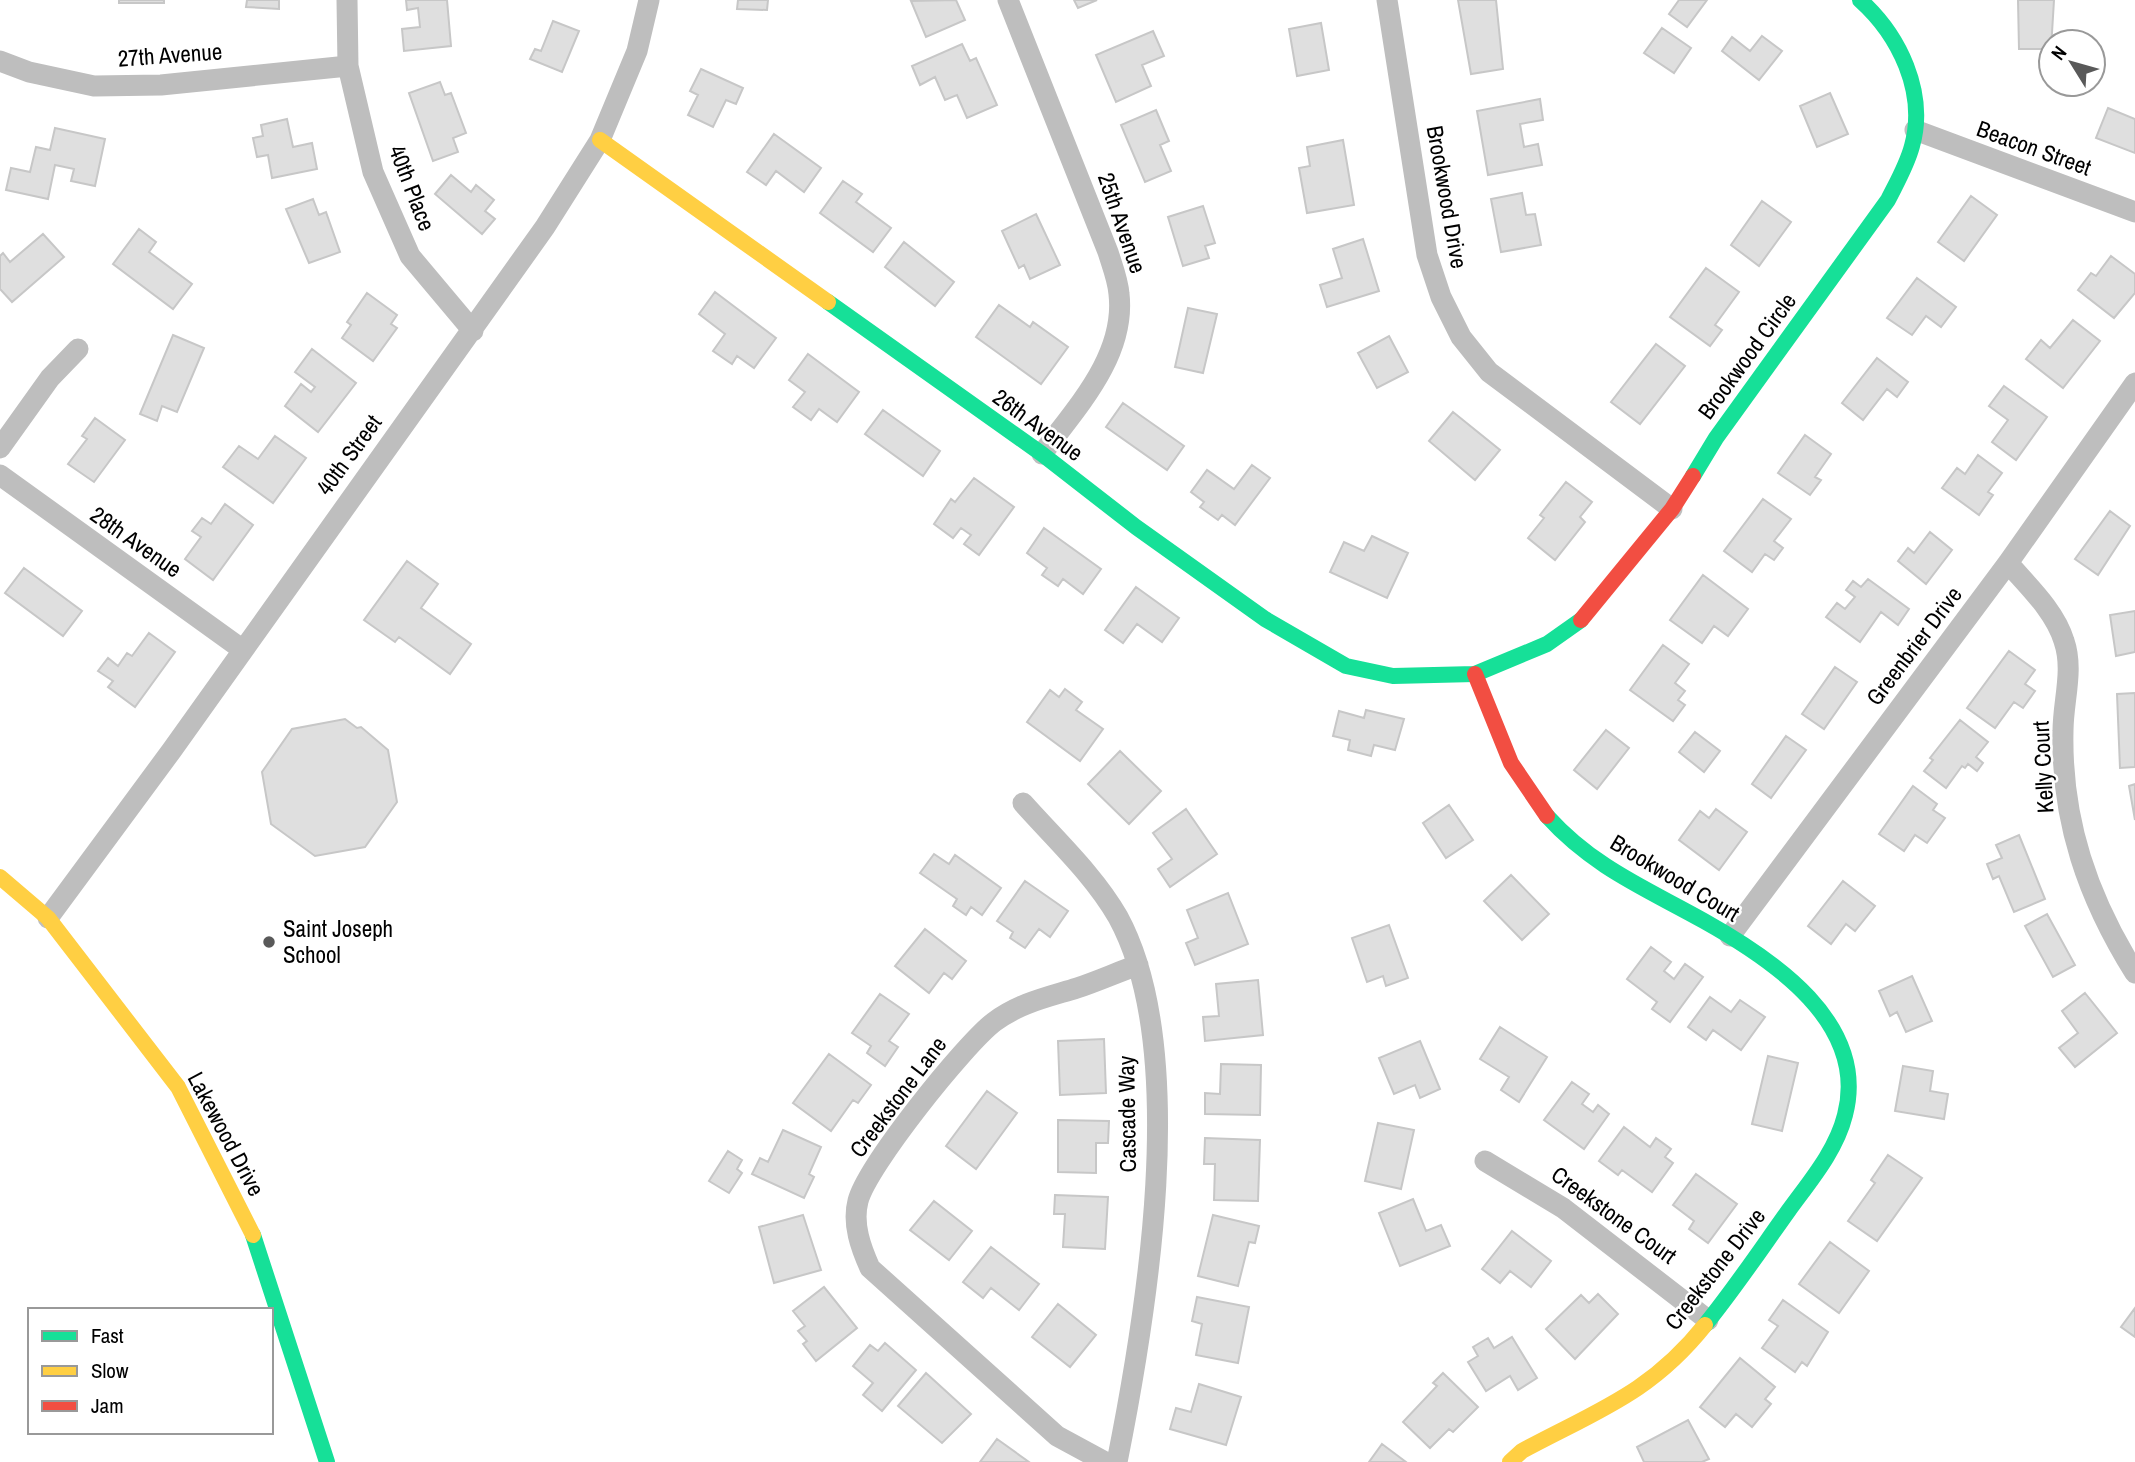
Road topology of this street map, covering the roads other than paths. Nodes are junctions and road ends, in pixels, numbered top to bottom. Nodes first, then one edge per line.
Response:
1 (347, 0) edge
2 (649, 0) edge
3 (1008, 0) edge
4 (1387, 0) edge
5 (1860, 0) edge
6 (0, 61) edge
7 (348, 66) junction
8 (1915, 130) junction
9 (600, 140) junction
10 (2135, 212) edge
11 (473, 331) junction
12 (78, 349) dead end
13 (2135, 383) edge
14 (0, 448) edge
15 (1042, 454) junction
16 (0, 475) edge
17 (1672, 509) junction
18 (2008, 563) junction
19 (243, 650) junction
20 (1475, 674) junction
21 (1023, 803) dead end
22 (0, 877) edge
23 (48, 918) junction
24 (1730, 936) junction
25 (1138, 965) junction
26 (2135, 973) edge
27 (1833, 1030) joint
28 (1485, 1161) dead end
29 (1708, 1320) junction
30 (327, 1462) edge
31 (1105, 1462) edge
32 (1117, 1462) edge
33 (1510, 1462) edge

1 - 7 street, 40th Place
2 - 9 street, 40th Street
3 - 15 street, 25th Avenue
4 - 17 street, Brookwood Drive
5 - 8 street, Brookwood Circle
6 - 7 street, 27th Avenue
7 - 11 street, 40th Place
8 - 10 street, Beacon Street
8 - 17 street, Brookwood Circle
9 - 11 street, 40th Street
9 - 15 street, 26th Avenue
11 - 19 street, 40th Street
12 - 14 street
13 - 18 street, Greenbrier Drive
15 - 20 street, 26th Avenue
16 - 19 street, 28th Avenue
17 - 20 street, Brookwood Circle
18 - 24 street, Greenbrier Drive
18 - 26 street, Kelly Court
19 - 23 street, 40th Street
20 - 24 street, Brookwood Court
21 - 25 street, Cascade Way
22 - 23 street, Lakewood Drive
23 - 30 street, Lakewood Drive
24 - 27 street, Brookwood Court
25 - 31 street, Creekstone Lane
25 - 32 street, Cascade Way
27 - 29 street, Creekstone Drive
28 - 29 street, Creekstone Court
29 - 33 street, Creekstone Drive

